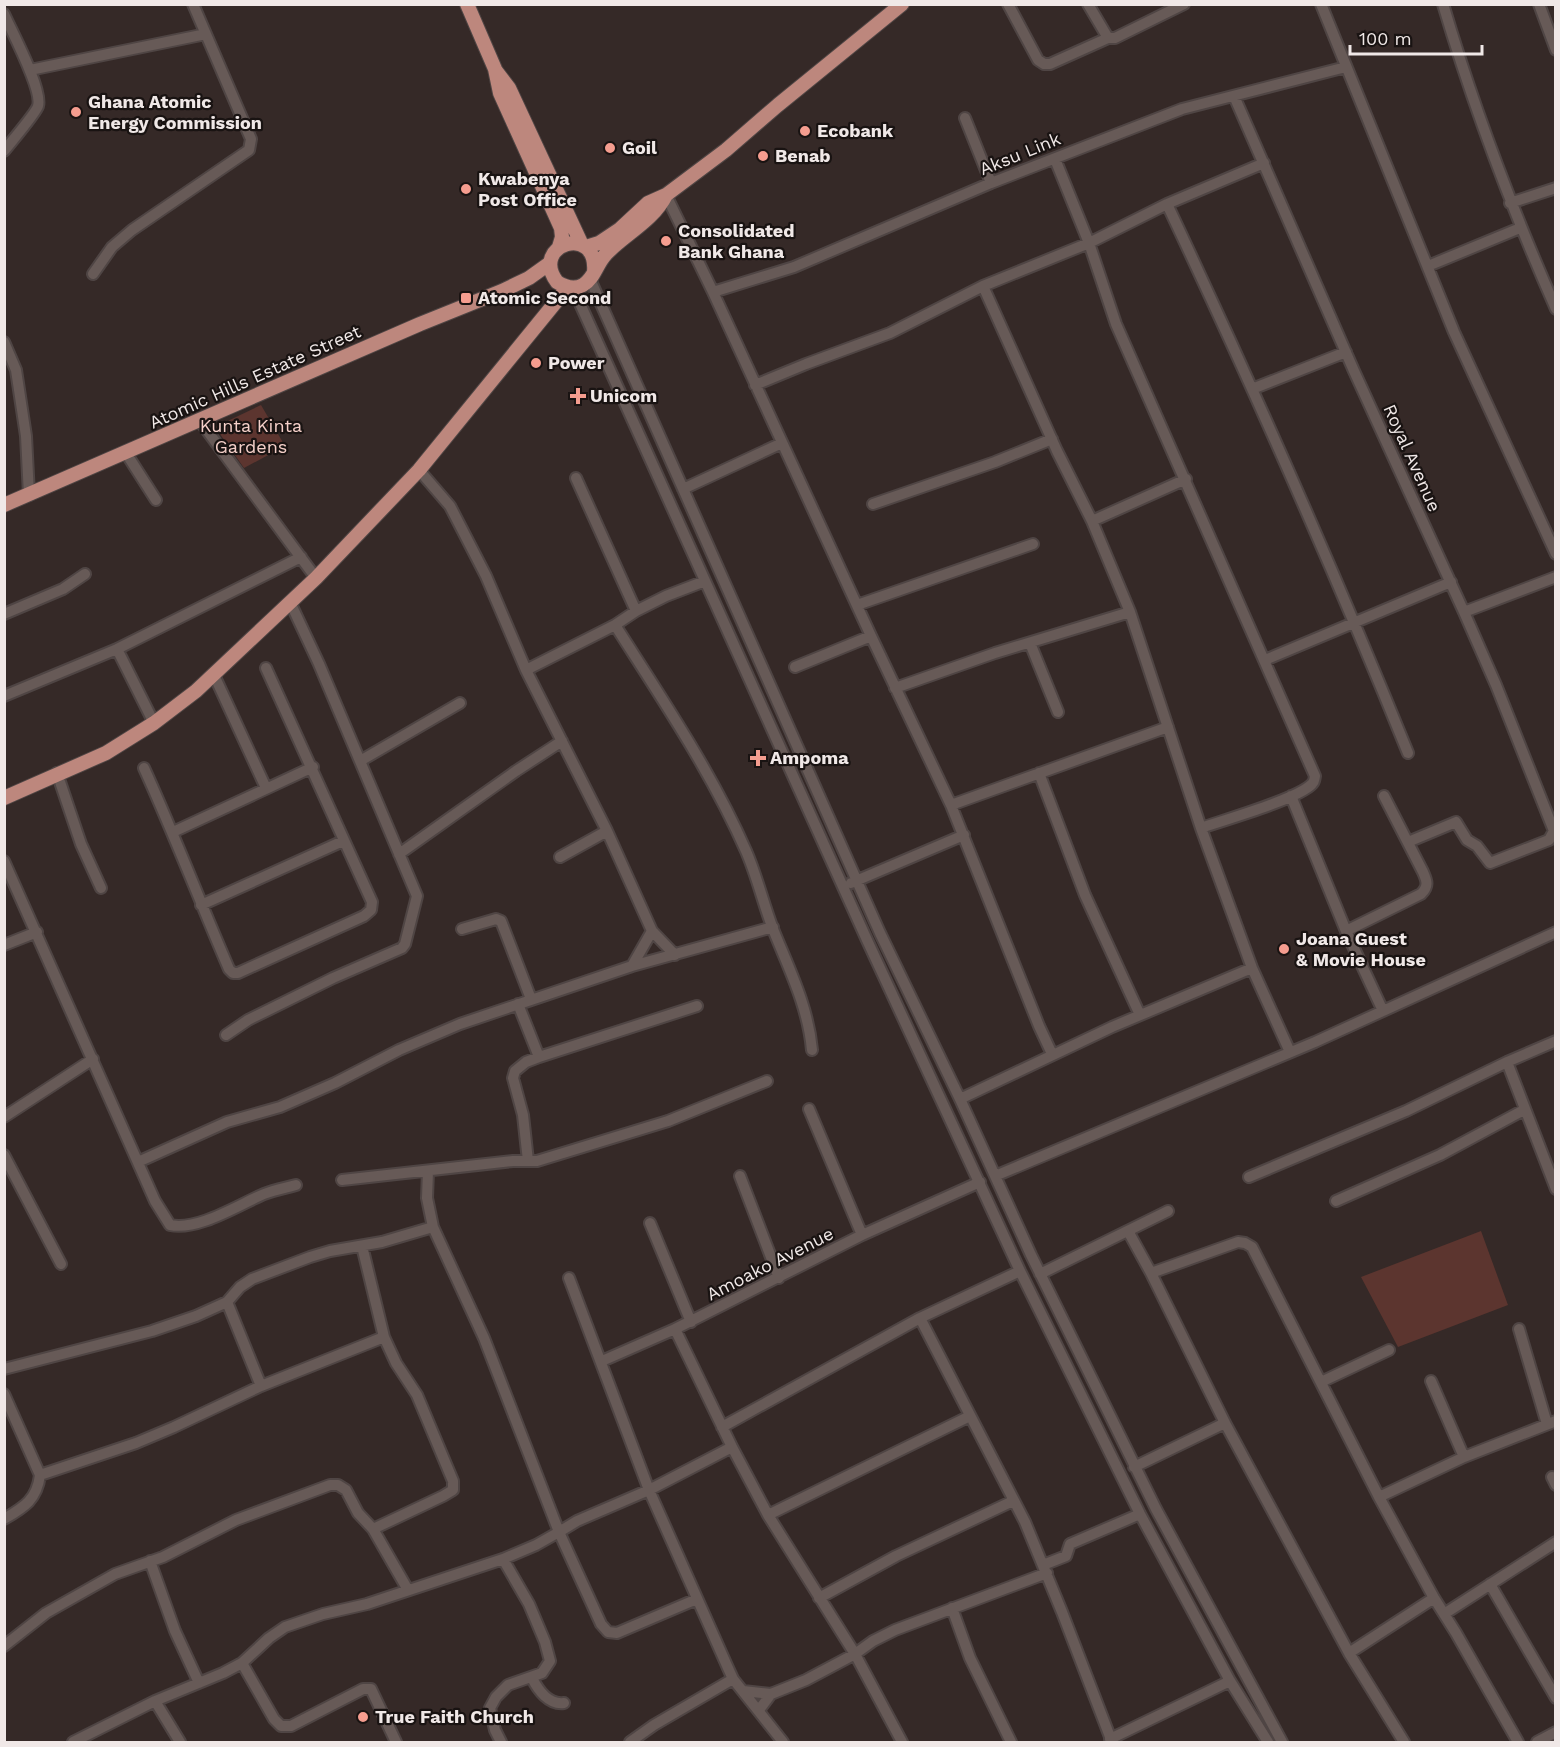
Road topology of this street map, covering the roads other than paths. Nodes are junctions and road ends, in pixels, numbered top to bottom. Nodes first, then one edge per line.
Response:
1 (193, 4) edge
2 (467, 4) edge
3 (902, 4) edge
4 (1008, 4) edge
5 (1088, 4) edge
6 (1184, 4) edge
7 (1321, 4) edge
8 (1443, 4) edge
9 (1539, 4) edge
10 (4, 14) edge
11 (206, 34) junction
12 (1108, 39) junction
13 (1556, 50) edge
14 (1346, 67) junction
15 (495, 69) junction
16 (30, 70) junction
17 (1234, 96) junction
18 (965, 118) dead end
19 (4, 151) edge
20 (1055, 159) junction
21 (1264, 163) junction
22 (991, 183) junction
23 (1556, 188) edge
24 (666, 195) junction
25 (1510, 202) junction
26 (1167, 204) junction
27 (1521, 228) junction
28 (1089, 243) junction
29 (584, 246) junction
30 (559, 247) junction
31 (550, 263) junction
32 (1428, 266) junction
33 (93, 274) dead end
34 (592, 275) junction
35 (983, 286) junction
36 (570, 287) junction
37 (713, 292) junction
38 (1556, 309) edge
39 (4, 342) edge
40 (1346, 352) junction
41 (755, 385) junction
42 (1252, 388) junction
43 (201, 421) junction
44 (1052, 439) junction
45 (782, 443) junction
46 (126, 453) junction
47 (418, 470) junction
48 (576, 478) dead end
49 (1186, 479) junction
50 (682, 489) junction
51 (29, 495) junction
52 (156, 500) dead end
53 (873, 504) dead end
54 (4, 505) edge
55 (1092, 521) junction
56 (1033, 544) dead end
57 (1556, 554) edge
58 (301, 557) junction
59 (86, 574) dead end
60 (1556, 577) edge
61 (316, 578) junction
62 (705, 582) junction
63 (1451, 582) junction
64 (290, 602) junction
65 (857, 605) junction
66 (636, 611) junction
67 (1130, 612) junction
68 (1464, 612) junction
69 (4, 614) edge
70 (1354, 621) junction
71 (615, 625) junction
72 (871, 636) junction
73 (1030, 643) junction
74 (117, 649) junction
75 (1265, 660) junction
76 (795, 667) dead end
77 (266, 668) dead end
78 (526, 670) junction
79 (214, 675) junction
80 (895, 688) junction
81 (4, 696) edge
82 (460, 703) dead end
83 (1058, 712) dead end
84 (154, 723) junction
85 (1168, 727) junction
86 (562, 741) junction
87 (1408, 753) dead end
88 (360, 761) junction
89 (313, 767) junction
90 (144, 768) dead end
91 (1039, 773) junction
92 (57, 774) junction
93 (266, 788) junction
94 (1291, 796) junction
95 (1384, 796) dead end
96 (4, 798) edge
97 (951, 805) junction
98 (1201, 828) junction
99 (607, 831) junction
100 (173, 832) junction
101 (964, 835) junction
102 (343, 840) junction
103 (1408, 842) junction
104 (399, 855) junction
105 (560, 857) dead end
106 (4, 861) edge
107 (857, 880) junction
108 (843, 886) junction
109 (100, 888) dead end
110 (201, 905) junction
111 (773, 927) junction
112 (462, 929) dead end
113 (652, 931) junction
114 (1346, 931) junction
115 (37, 932) junction
116 (1556, 932) edge
117 (4, 945) edge
118 (675, 955) junction
119 (632, 966) junction
120 (1252, 968) junction
121 (531, 999) junction
122 (518, 1004) junction
123 (697, 1006) dead end
124 (1383, 1011) junction
125 (1140, 1015) junction
126 (226, 1035) dead end
127 (1556, 1041) edge
128 (812, 1050) dead end
129 (1290, 1052) junction
130 (1052, 1054) junction
131 (539, 1056) junction
132 (93, 1059) junction
133 (1507, 1062) junction
134 (767, 1081) dead end
135 (960, 1099) junction
136 (809, 1109) dead end
137 (1524, 1110) junction
138 (4, 1117) edge
139 (4, 1155) edge
140 (528, 1161) junction
141 (138, 1162) junction
142 (428, 1171) junction
143 (740, 1176) dead end
144 (995, 1176) junction
145 (1249, 1177) dead end
146 (342, 1180) dead end
147 (980, 1182) junction
148 (296, 1185) dead end
149 (1556, 1189) edge
150 (1336, 1201) dead end
151 (1168, 1211) dead end
152 (650, 1223) dead end
153 (433, 1227) junction
154 (1128, 1231) junction
155 (862, 1235) junction
156 (362, 1246) junction
157 (61, 1264) dead end
158 (1020, 1271) junction
159 (1151, 1273) junction
160 (1040, 1274) junction
161 (569, 1278) dead end
162 (779, 1278) junction
163 (227, 1302) junction
164 (920, 1318) junction
165 (691, 1322) junction
166 (675, 1329) junction
167 (1519, 1329) dead end
168 (384, 1337) junction
169 (1389, 1350) dead end
170 (602, 1361) junction
171 (4, 1369) edge
172 (1431, 1381) dead end
173 (1321, 1382) junction
174 (261, 1386) junction
175 (4, 1394) edge
176 (970, 1416) junction
177 (1225, 1423) junction
178 (1551, 1423) edge
179 (722, 1427) junction
180 (732, 1448) junction
181 (1464, 1457) junction
182 (1134, 1467) junction
183 (40, 1475) junction
184 (649, 1490) junction
185 (1379, 1497) junction
186 (1013, 1501) junction
187 (1140, 1514) junction
188 (768, 1515) junction
189 (4, 1519) edge
190 (373, 1529) junction
191 (559, 1532) junction
192 (1556, 1542) edge
193 (503, 1559) junction
194 (150, 1561) junction
195 (1045, 1569) junction
196 (1490, 1584) junction
197 (408, 1590) junction
198 (819, 1598) junction
199 (1434, 1598) junction
200 (697, 1599) junction
201 (952, 1608) junction
202 (1444, 1614) junction
203 (4, 1646) edge
204 (1349, 1653) junction
205 (855, 1654) junction
206 (242, 1663) junction
207 (532, 1678) junction
208 (733, 1679) junction
209 (1230, 1681) junction
210 (199, 1683) junction
211 (743, 1691) junction
212 (771, 1694) junction
213 (1556, 1698) edge
214 (154, 1701) junction
215 (564, 1703) dead end
216 (759, 1710) junction
217 (1556, 1732) edge
218 (1111, 1741) edge
219 (72, 1743) edge
220 (180, 1743) edge
221 (396, 1743) edge
222 (501, 1743) edge
223 (630, 1743) edge
224 (783, 1743) edge
225 (902, 1743) edge
226 (1011, 1743) edge
227 (1268, 1743) edge
228 (1282, 1743) edge
229 (1404, 1743) edge
230 (1518, 1743) edge
231 (1537, 1743) edge

1 - 11 street
2 - 15 main road
3 - 24 main road
4 - 12 street
5 - 12 street
6 - 12 street
7 - 14 street
8 - 25 street
9 - 13 street
10 - 16 street
11 - 16 street
11 - 33 street
14 - 17 street, Aksu Link
14 - 32 street
15 - 29 main road
15 - 30 main road
16 - 19 street
17 - 20 street, Aksu Link
17 - 21 street, Royal Avenue
18 - 22 street
20 - 22 street, Aksu Link
20 - 28 street
21 - 26 street
21 - 40 street, Royal Avenue
22 - 37 street, Aksu Link
23 - 25 street
24 - 29 main road
24 - 34 main road
24 - 37 street
25 - 27 street
26 - 28 street
26 - 42 street
27 - 32 street
27 - 38 street
28 - 35 street
28 - 49 street
29 - 30 main road
29 - 34 main road
30 - 31 main road
31 - 36 main road
31 - 43 main road, Atomic Hills Estate Street
32 - 57 street
34 - 36 main road
34 - 50 street
35 - 41 street
35 - 44 street
36 - 47 main road
36 - 62 street
37 - 41 street
39 - 51 street
40 - 42 street
40 - 63 street, Royal Avenue
41 - 45 street
42 - 70 street
43 - 46 main road, Atomic Hills Estate Street
43 - 58 street
44 - 53 street
44 - 55 street
45 - 50 street
45 - 65 street
46 - 51 main road, Atomic Hills Estate Street
46 - 52 street
47 - 61 main road
47 - 78 street
48 - 66 street
49 - 55 street
49 - 75 street
50 - 107 street
51 - 54 main road, Atomic Hills Estate Street
55 - 67 street
56 - 65 street
58 - 61 street
58 - 74 street
59 - 69 street
60 - 68 street
61 - 64 main road
62 - 66 street
62 - 108 street
63 - 68 street, Royal Avenue
63 - 70 street
64 - 79 main road
64 - 88 street
65 - 72 street
66 - 71 street
67 - 73 street
67 - 85 street
68 - 103 street, Royal Avenue
70 - 75 street
70 - 87 street
71 - 78 street
71 - 111 street
72 - 76 street
72 - 80 street
73 - 80 street
73 - 83 street
74 - 81 street
74 - 84 street
75 - 94 street
77 - 89 street
78 - 86 street
79 - 84 main road
79 - 93 street
80 - 97 street
82 - 88 street
84 - 92 main road
85 - 91 street
85 - 98 street
86 - 99 street
86 - 104 street
88 - 104 street
89 - 93 street
89 - 102 street
90 - 100 street
91 - 97 street
91 - 125 street
92 - 96 main road
92 - 109 street
93 - 100 street
94 - 98 street
94 - 114 street
95 - 103 street
97 - 101 street
98 - 120 street
99 - 105 street
99 - 113 street
100 - 110 street
101 - 107 street
101 - 130 street
102 - 110 street
102 - 110 street
103 - 114 street
104 - 126 street
106 - 115 street
107 - 108 street
107 - 135 street
108 - 147 street
111 - 118 street
111 - 128 street
112 - 121 street
113 - 118 street
113 - 119 street
114 - 124 street
115 - 117 street
115 - 132 street
116 - 124 street
118 - 119 street
119 - 121 street
120 - 125 street
120 - 129 street
121 - 122 street
122 - 131 street
122 - 141 street
123 - 131 street
124 - 129 street
125 - 130 street
127 - 133 street
129 - 144 street
130 - 135 street
131 - 140 street
132 - 138 street
132 - 141 street
133 - 137 street
133 - 145 street
134 - 140 street
135 - 144 street
136 - 155 street
137 - 149 street
137 - 150 street
139 - 157 street
140 - 142 street
141 - 148 street
142 - 146 street
142 - 153 street
143 - 162 street
144 - 160 street
147 - 155 street, Amoako Avenue
147 - 158 street
151 - 154 street
152 - 165 street
153 - 156 street
153 - 191 street
154 - 159 street
154 - 160 street
155 - 162 street, Amoako Avenue
156 - 163 street
156 - 168 street
158 - 164 street
158 - 187 street
159 - 173 street
159 - 177 street
160 - 182 street
161 - 170 street
162 - 165 street, Amoako Avenue
163 - 171 street
163 - 174 street
164 - 176 street
164 - 179 street
165 - 166 street, Amoako Avenue
166 - 170 street, Amoako Avenue
166 - 179 street
167 - 178 street
168 - 174 street
168 - 190 street
169 - 173 street
170 - 184 street
172 - 181 street
173 - 185 street
174 - 183 street
175 - 183 street
176 - 186 street
176 - 188 street
177 - 182 street
177 - 204 street
178 - 181 street
179 - 180 street
180 - 184 street
180 - 188 street
181 - 185 street
182 - 228 street
183 - 189 street
184 - 191 street
184 - 200 street
185 - 199 street
186 - 195 street
186 - 198 street
187 - 195 street
187 - 209 street
188 - 198 street
190 - 194 street
190 - 197 street
191 - 193 street
191 - 200 street
192 - 196 street
193 - 197 street
193 - 207 street
194 - 203 street
194 - 210 street
195 - 201 street
195 - 218 street
196 - 202 street
196 - 213 street
197 - 206 street
198 - 205 street
199 - 202 street
199 - 204 street
200 - 208 street
201 - 205 street
201 - 226 street
202 - 230 street
204 - 229 street
205 - 212 street
205 - 225 street
206 - 210 street
206 - 221 street
207 - 215 street
207 - 222 street
208 - 211 street
208 - 223 street
209 - 218 street
209 - 227 street
210 - 214 street
211 - 212 street
211 - 216 street
212 - 216 street
214 - 219 street
214 - 220 street
216 - 224 street
217 - 231 street

